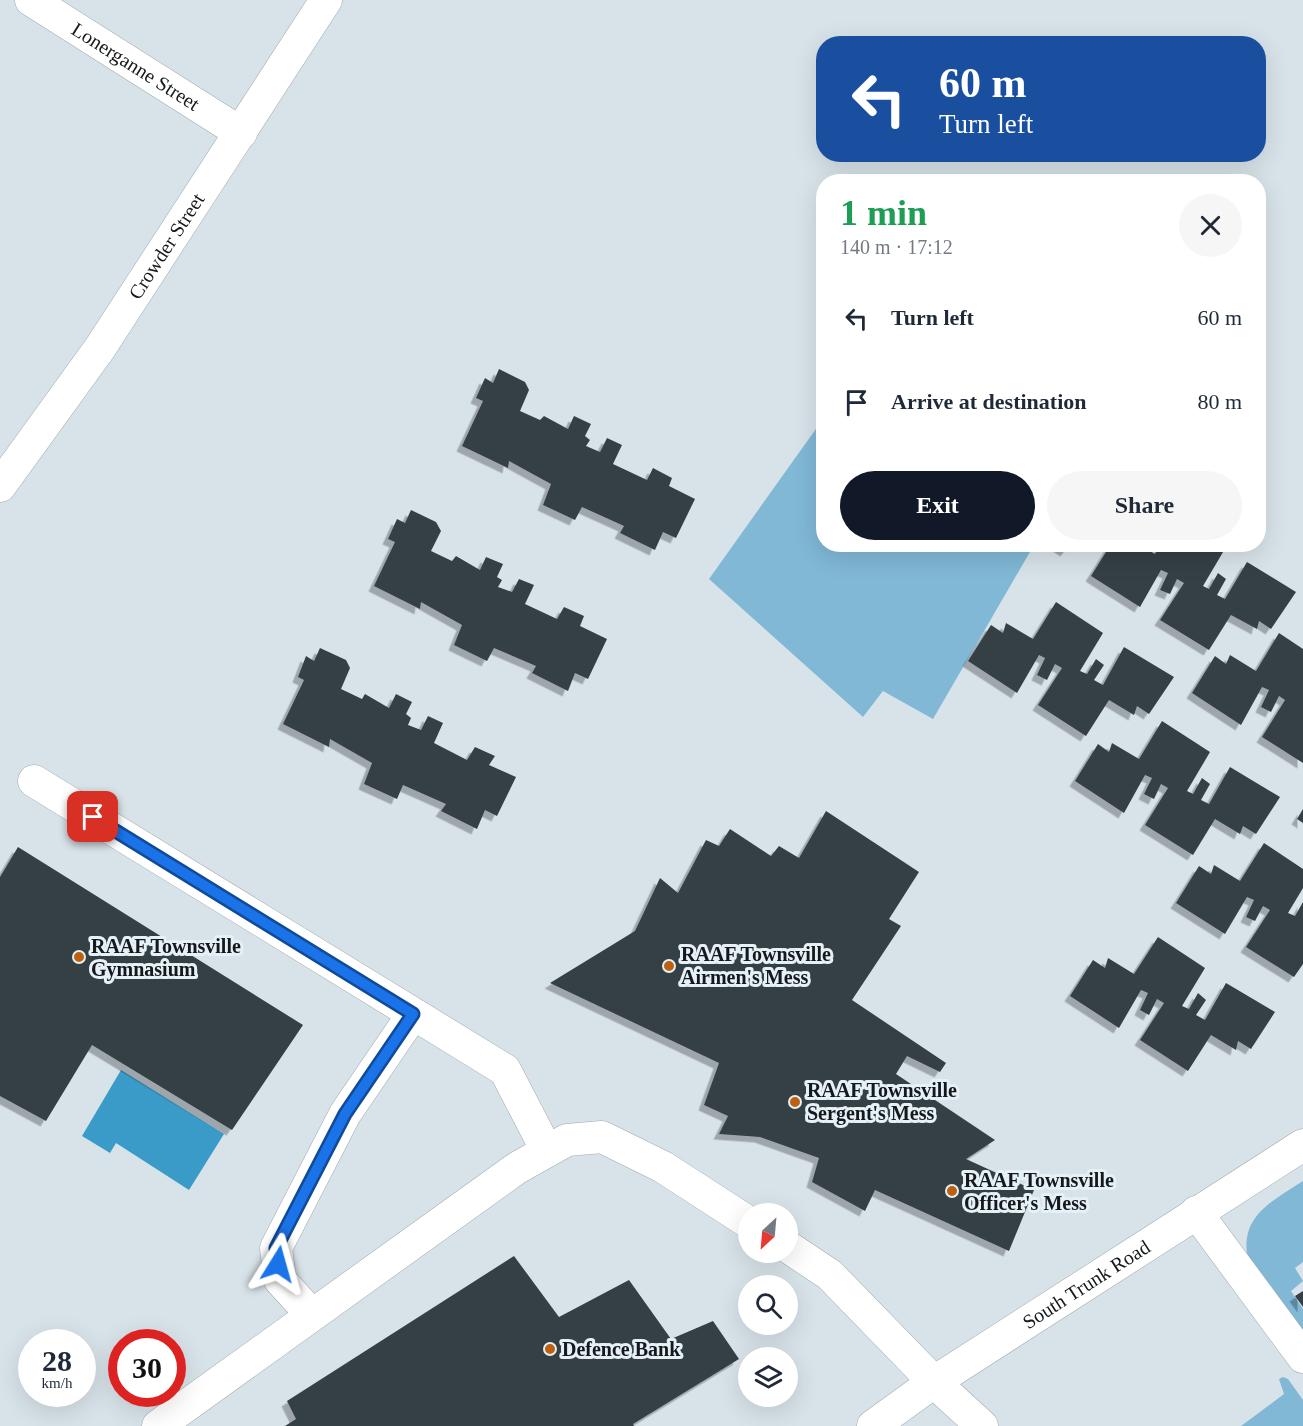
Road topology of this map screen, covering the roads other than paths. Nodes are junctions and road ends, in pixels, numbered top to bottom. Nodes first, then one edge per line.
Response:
1 (31, 0) edge
2 (327, 0) edge
3 (241, 133) junction
4 (0, 486) edge
5 (34, 781) dead end
6 (413, 1014) junction
7 (1303, 1145) edge
8 (547, 1151) junction
9 (1196, 1212) junction
10 (738, 1216) edge
11 (798, 1254) edge
12 (312, 1315) junction
13 (1303, 1357) edge
14 (934, 1382) junction
15 (158, 1426) edge
16 (873, 1426) edge
17 (982, 1426) edge

1 - 3 street, Lonerganne Street
2 - 3 street, Crowder Street
3 - 4 street, Crowder Street
5 - 6 street
6 - 8 street
6 - 12 street
7 - 9 street, South Trunk Road
8 - 10 street
8 - 12 street
9 - 13 street
9 - 14 street, South Trunk Road
11 - 14 street
12 - 15 street
14 - 16 street, South Trunk Road
14 - 17 street

